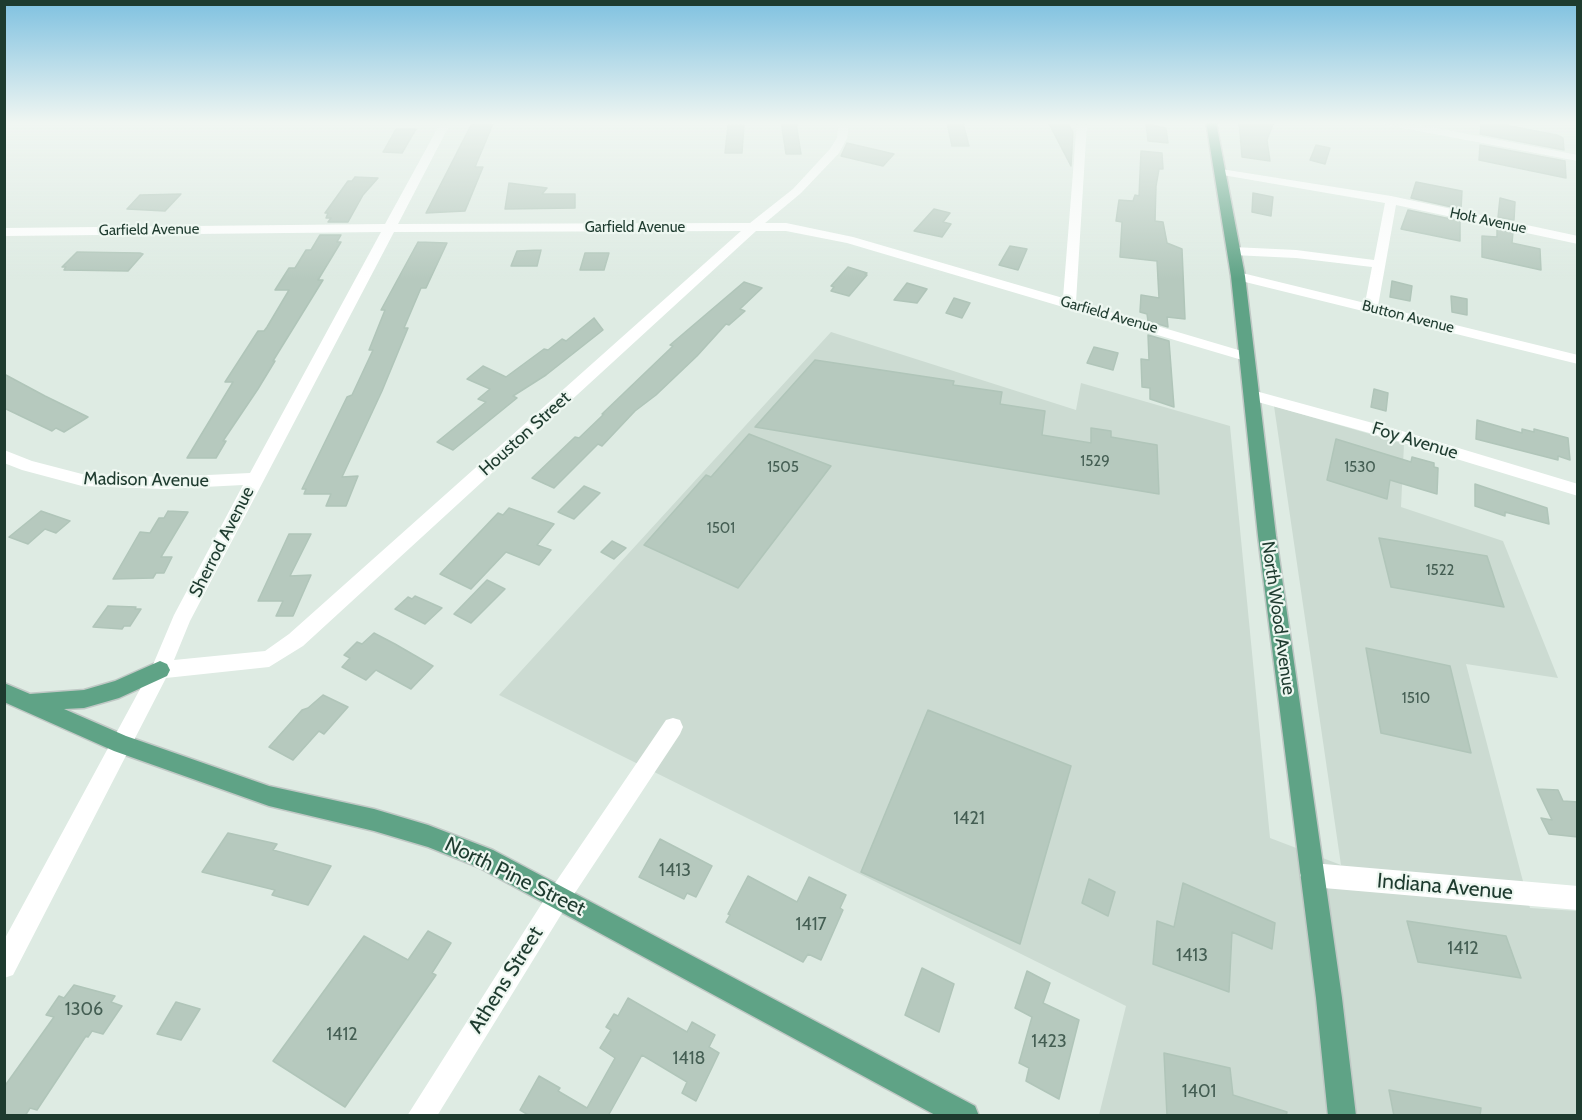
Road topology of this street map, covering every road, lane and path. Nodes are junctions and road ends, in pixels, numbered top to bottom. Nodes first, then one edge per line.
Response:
1 (418, 174) edge
2 (814, 174) edge
3 (1078, 174) edge
4 (1221, 174) edge
5 (1235, 174) edge
6 (1391, 200) junction
7 (755, 227) junction
8 (389, 229) junction
9 (4, 232) edge
10 (1578, 240) edge
11 (1233, 251) junction
12 (1378, 264) junction
13 (1238, 276) junction
14 (1069, 303) junction
15 (1371, 308) junction
16 (1247, 357) junction
17 (1578, 360) edge
18 (1252, 395) junction
19 (4, 456) edge
20 (255, 479) junction
21 (1578, 490) edge
22 (160, 670) junction
23 (4, 692) edge
24 (32, 702) junction
25 (673, 727) dead end
26 (121, 744) junction
27 (1312, 874) junction
28 (559, 897) junction
29 (1578, 898) edge
30 (4, 966) edge
31 (421, 1116) edge
32 (964, 1116) edge
33 (1342, 1116) edge

1 - 8 street, Sherrod Avenue
2 - 7 street, Houston Street
3 - 14 street
4 - 11 main road, North Wood Avenue
5 - 6 street, Holt Avenue
6 - 10 street, Holt Avenue
6 - 12 street
7 - 8 street, Garfield Avenue
7 - 14 street, Garfield Avenue
7 - 22 street, Houston Street
8 - 9 street, Garfield Avenue
8 - 20 street, Sherrod Avenue
11 - 12 street
11 - 13 main road, North Wood Avenue
12 - 15 street
13 - 15 street, Button Avenue
13 - 16 main road, North Wood Avenue
14 - 16 street, Garfield Avenue
15 - 17 street, Button Avenue
16 - 18 main road, North Wood Avenue
18 - 21 street, Foy Avenue
18 - 27 main road, North Wood Avenue
19 - 20 street, Madison Avenue
20 - 22 street, Sherrod Avenue
22 - 24 main road
22 - 26 street, Sherrod Avenue
23 - 24 main road, North Pine Street
24 - 26 main road, North Pine Street
25 - 28 street, Athens Street
26 - 28 main road, North Pine Street
26 - 30 street, Sherrod Avenue
27 - 29 street, Indiana Avenue
27 - 33 main road, North Wood Avenue
28 - 31 street, Athens Street
28 - 32 main road, North Pine Street

